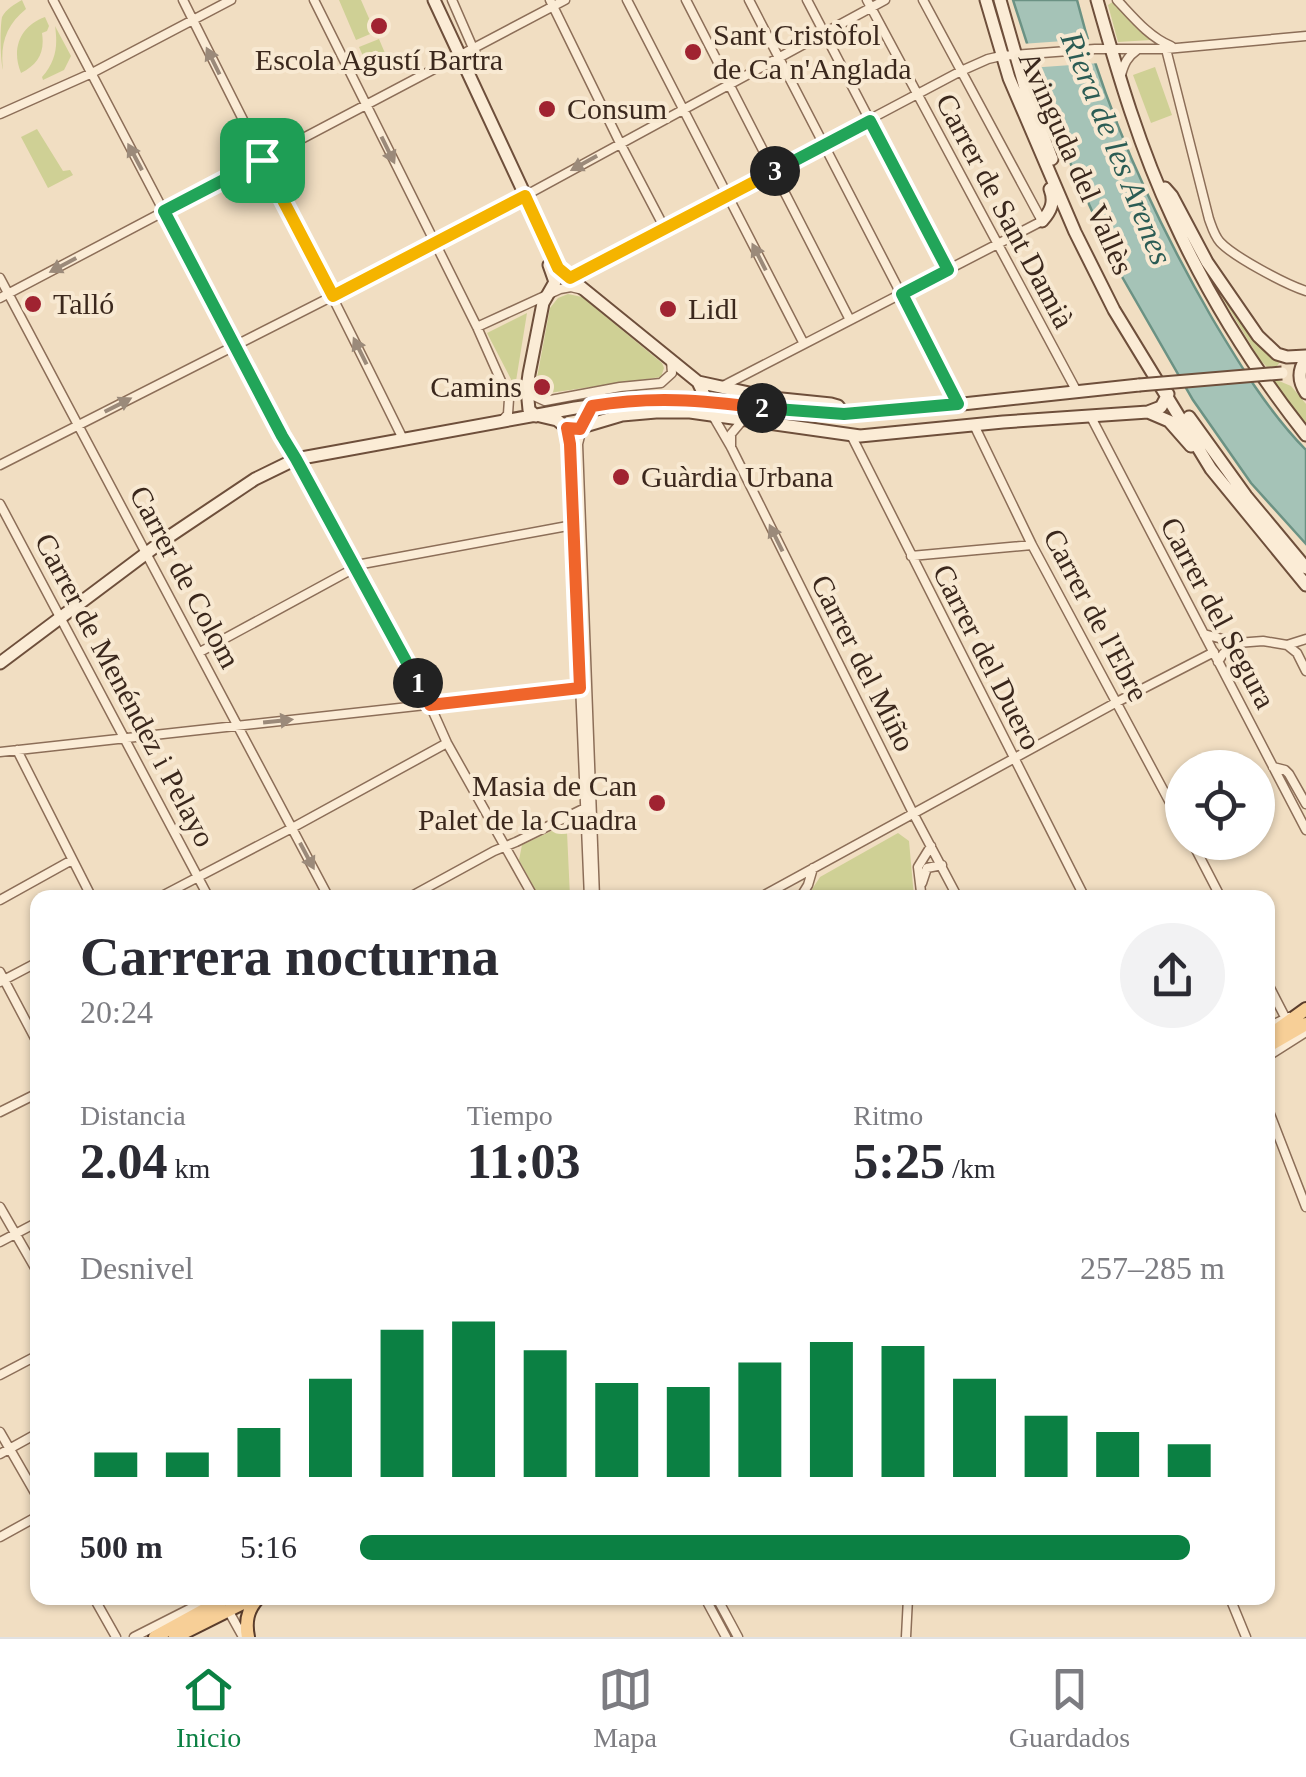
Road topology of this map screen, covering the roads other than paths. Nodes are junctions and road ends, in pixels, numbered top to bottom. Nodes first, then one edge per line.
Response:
1 (53, 0) edge
2 (183, 0) edge
3 (231, 0) edge
4 (314, 0) edge
5 (426, 0) edge
6 (434, 0) edge
7 (452, 0) edge
8 (565, 0) edge
9 (627, 0) edge
10 (686, 0) edge
11 (748, 0) edge
12 (807, 0) edge
13 (884, 0) edge
14 (923, 0) edge
15 (986, 0) edge
16 (1097, 0) edge
17 (1118, 0) edge
18 (999, 1) edge
19 (551, 3) edge
20 (869, 4) edge
21 (193, 20) junction
22 (824, 34) junction
23 (1306, 36) edge
24 (473, 48) junction
25 (1170, 48) junction
26 (1111, 50) junction
27 (1137, 50) junction
28 (1013, 56) junction
29 (456, 58) junction
30 (779, 59) junction
31 (466, 70) junction
32 (961, 72) junction
33 (92, 73) junction
34 (1008, 78) junction
35 (1120, 79) junction
36 (730, 85) junction
37 (918, 96) junction
38 (366, 104) junction
39 (684, 110) junction
40 (0, 114) edge
41 (870, 121) junction
42 (620, 143) junction
43 (824, 145) junction
44 (262, 160) junction
45 (774, 172) junction
46 (1157, 180) junction
47 (728, 196) junction
48 (521, 198) junction
49 (164, 211) junction
50 (1070, 219) junction
51 (1042, 221) junction
52 (664, 227) junction
53 (1082, 230) junction
54 (434, 244) junction
55 (998, 244) junction
56 (948, 270) junction
57 (0, 278) edge
58 (570, 278) junction
59 (587, 291) junction
60 (1306, 291) edge
61 (902, 294) junction
62 (547, 295) junction
63 (4, 296) edge
64 (333, 296) junction
65 (850, 320) junction
66 (477, 327) junction
67 (804, 344) junction
68 (234, 345) junction
69 (1305, 360) edge
70 (671, 361) junction
71 (532, 362) junction
72 (1282, 373) junction
73 (698, 382) junction
74 (719, 388) junction
75 (1304, 389) edge
76 (605, 390) junction
77 (1076, 390) junction
78 (1169, 392) junction
79 (706, 401) junction
80 (984, 401) junction
81 (958, 404) junction
82 (592, 406) junction
83 (642, 406) junction
84 (575, 408) junction
85 (1148, 412) junction
86 (844, 414) junction
87 (536, 416) junction
88 (713, 416) junction
89 (1091, 417) junction
90 (743, 420) junction
91 (500, 422) junction
92 (79, 424) junction
93 (988, 424) junction
94 (577, 426) junction
95 (974, 426) junction
96 (851, 435) junction
97 (1306, 435) edge
98 (402, 439) junction
99 (731, 447) junction
100 (296, 459) junction
101 (0, 465) edge
102 (1211, 470) junction
103 (0, 504) edge
104 (573, 525) junction
105 (1032, 545) junction
106 (148, 553) junction
107 (912, 556) junction
108 (355, 568) junction
109 (1306, 568) edge
110 (1306, 585) edge
111 (60, 617) junction
112 (1204, 634) junction
113 (1306, 640) edge
114 (1238, 642) junction
115 (1287, 644) junction
116 (200, 652) junction
117 (1214, 652) junction
118 (1218, 662) junction
119 (0, 663) edge
120 (1306, 671) edge
121 (580, 688) junction
122 (1117, 702) junction
123 (430, 705) junction
124 (238, 726) junction
125 (125, 739) junction
126 (447, 742) junction
127 (16, 750) junction
128 (1264, 750) edge
129 (0, 752) edge
130 (1014, 760) junction
131 (1275, 767) edge
132 (1275, 771) edge
133 (1165, 792) edge
134 (1306, 804) edge
135 (585, 808) junction
136 (913, 813) junction
137 (292, 828) junction
138 (1306, 830) edge
139 (506, 846) junction
140 (931, 846) junction
141 (72, 860) junction
142 (1202, 860) edge
143 (942, 866) junction
144 (813, 868) junction
145 (198, 876) junction
146 (427, 888) joint
147 (88, 890) edge
148 (173, 890) edge
149 (205, 890) edge
150 (325, 890) edge
151 (423, 890) edge
152 (530, 890) edge
153 (591, 890) edge
154 (592, 890) edge
155 (773, 890) edge
156 (805, 890) edge
157 (921, 890) edge
158 (922, 890) edge
159 (954, 890) edge
160 (1081, 890) edge
161 (1218, 890) edge
162 (0, 900) edge
163 (30, 965) edge
164 (1, 978) edge
165 (1275, 992) edge
166 (1300, 1022) edge
167 (30, 1030) edge
168 (1275, 1035) edge
169 (1275, 1035) edge
170 (1275, 1049) edge
171 (30, 1096) edge
172 (0, 1112) edge
173 (1275, 1127) edge
174 (0, 1207) edge
175 (1306, 1207) edge
176 (30, 1226) edge
177 (16, 1234) junction
178 (0, 1242) edge
179 (30, 1259) edge
180 (30, 1359) edge
181 (0, 1375) edge
182 (0, 1432) edge
183 (30, 1438) edge
184 (10, 1448) junction
185 (0, 1454) edge
186 (30, 1484) edge
187 (30, 1520) edge
188 (0, 1537) edge
189 (98, 1605) edge
190 (210, 1605) edge
191 (212, 1605) edge
192 (214, 1605) edge
193 (219, 1605) edge
194 (252, 1605) edge
195 (709, 1605) edge
196 (721, 1605) edge
197 (908, 1605) edge
198 (1233, 1605) edge
199 (116, 1637) edge
200 (134, 1637) edge
201 (155, 1637) edge
202 (177, 1637) edge
203 (246, 1637) edge
204 (726, 1637) edge
205 (738, 1637) edge
206 (906, 1637) edge
207 (1246, 1637) edge

1 - 33 street
2 - 21 street
3 - 21 street
4 - 38 street
5 - 29 street
6 - 29 street
7 - 24 street
8 - 19 street
9 - 39 street
10 - 36 street
11 - 30 street
12 - 22 street
13 - 20 street
14 - 32 street
15 - 28 street, Avinguda del Vallès
16 - 26 street
17 - 25 street
18 - 28 street, Avinguda del Vallès
19 - 24 street
19 - 42 street
20 - 22 street
20 - 37 street, Carrer de Sant Damià
21 - 33 street
44 -> 21 street
22 - 30 street
22 - 41 street
23 - 25 street
24 - 29 street
24 - 31 street
25 - 27 street
25 - 60 street
26 - 27 street
26 - 28 street
26 - 35 street
27 - 35 street
28 - 32 street
28 - 34 street, Avinguda del Vallès
28 - 53 street, Avinguda del Vallès
29 - 31 street
29 - 38 street
29 - 48 street
30 - 36 street
30 - 43 street
31 - 48 street
32 - 37 street
32 - 51 street
33 - 40 street
49 -> 33 street
34 - 50 street, Avinguda del Vallès
34 - 51 street
35 - 46 street
36 - 39 street
36 - 45 street
37 - 41 street
37 - 55 street, Carrer de Sant Damià
38 - 44 street
38 -> 54 street
39 - 42 street
39 - 47 street
41 - 43 street
41 - 56 street
42 -> 48 street
42 - 52 street
43 - 45 street
43 - 61 street
44 - 49 street
44 - 64 street
45 - 47 street
45 - 65 street
46 - 69 street
46 - 97 street
47 - 52 street
67 -> 47 street
48 - 54 street
48 - 58 street
48 - 62 street
49 -> 63 street
49 - 68 street
50 - 51 street
50 - 53 street
50 - 78 street, Avinguda del Vallès
51 - 55 street
52 - 58 street
53 - 78 street, Avinguda del Vallès
54 - 64 street
54 - 66 street
55 - 56 street
55 - 77 street, Carrer de Sant Damià
56 - 61 street
57 - 63 street, Carrer de Colom
58 - 59 street
59 - 62 street
59 - 70 street
61 - 65 street
61 - 81 street
62 - 66 street
62 - 71 street
63 - 92 street, Carrer de Colom
64 - 68 street
98 -> 64 street
65 - 67 street
66 - 91 street
67 - 74 street
92 -> 68 street
68 - 100 street
69 - 72 street
69 - 75 street
70 - 73 street
70 - 76 street
71 - 76 street
71 - 87 street
72 - 75 street
72 - 77 street, bridge
73 - 74 street
73 - 79 street
74 - 86 street
76 - 82 street
77 - 80 street
78 - 85 street
78 - 102 street, Avinguda del Vallès
78 - 109 street, Avinguda del Vallès
79 - 83 street
79 - 86 street
79 - 88 street, Carrer del Miño
80 - 81 street
80 - 93 street
81 - 86 street
82 - 83 street
82 - 84 street
82 - 94 street
83 - 88 street
83 - 94 street
84 - 87 street
84 - 94 street
85 - 89 street
85 - 102 street
87 - 91 street
87 - 94 street
88 - 90 street
88 - 99 street, Carrer del Miño
89 - 93 street
89 - 112 street, Carrer del Segura
90 - 96 street
90 - 99 street
91 - 98 street
92 - 101 street
92 - 106 street, Carrer de Colom
93 - 95 street
94 - 104 street
94 - 154 street
95 - 96 street
95 - 105 street, Carrer de l'Ebre
96 - 107 street, Carrer del Duero
98 - 100 street
136 -> 99 street, Carrer del Miño
100 - 106 street
100 - 108 street
102 - 110 street, Avinguda del Vallès
103 - 111 street, Carrer de Menéndez i Pelayo
104 - 108 street
104 - 121 street
105 - 107 street
105 - 122 street, Carrer de l'Ebre
106 - 111 street
106 - 116 street, Carrer de Colom
107 - 130 street, Carrer del Duero
108 - 116 street
108 - 123 street
111 - 119 street
111 - 125 street, Carrer de Menéndez i Pelayo
112 - 114 street
112 - 117 street, Carrer del Segura
113 - 115 street
114 - 115 street
114 - 118 street
115 - 120 street
116 - 124 street, Carrer de Colom
117 - 118 street, Carrer del Segura
117 - 122 street
118 - 128 street, Carrer del Segura
121 - 123 street
121 - 135 street
122 - 130 street
122 - 133 street, Carrer de l'Ebre
124 -> 123 street
123 - 126 street
124 - 125 street
124 - 137 street, Carrer de Colom
125 - 127 street
125 - 145 street, Carrer de Menéndez i Pelayo
126 - 137 street
126 - 139 street
127 - 129 street
127 - 141 street
130 - 136 street
130 - 160 street, Carrer del Duero
131 - 134 street
132 - 138 street, Carrer del Segura
135 - 139 street
135 - 153 street
136 - 140 street, Carrer del Miño
136 - 144 street
137 - 145 street
137 -> 150 street, Carrer de Colom
139 - 146 street
139 - 152 street
140 - 143 street, Carrer del Miño
140 - 157 street
141 - 147 street
141 - 162 street
142 - 161 street
143 - 158 street
143 - 159 street, Carrer del Miño
144 - 155 street
144 - 156 street
145 - 148 street
145 - 149 street, Carrer de Menéndez i Pelayo
146 - 151 street
163 - 164 street
164 - 167 street
165 - 166 street
166 - 168 main road
166 - 169 street
166 - 170 street
171 - 172 street
173 - 175 street
174 - 177 street
176 - 177 street
177 - 178 street
177 - 179 street
180 - 181 street
182 - 184 street
183 - 184 street
184 - 185 street
184 - 186 street
187 - 188 street
189 - 199 street
190 - 200 street
191 - 201 main road
192 - 202 main road
193 - 203 street
194 - 203 main road
195 - 204 street
196 - 205 street
197 - 206 street
198 - 207 street

